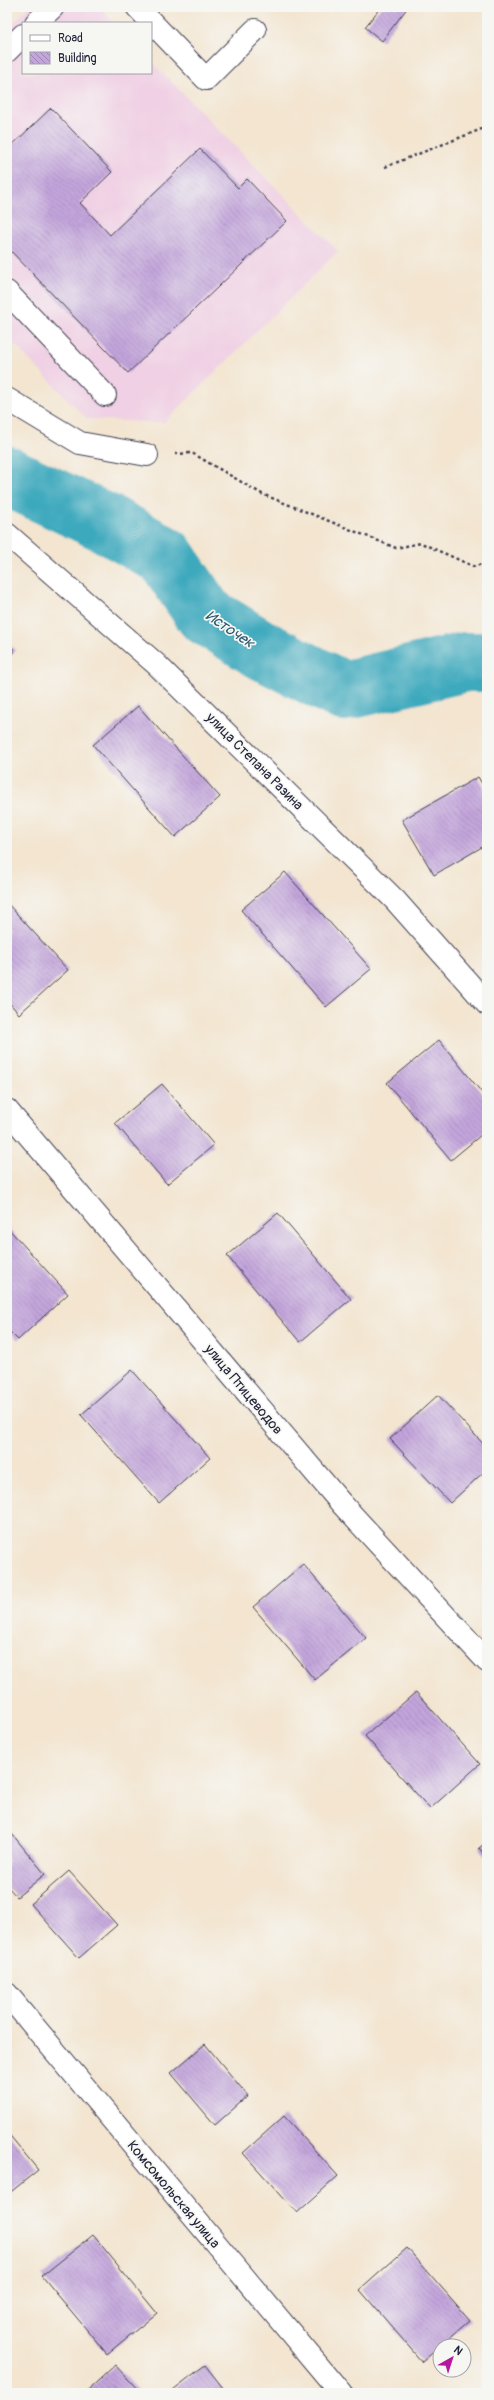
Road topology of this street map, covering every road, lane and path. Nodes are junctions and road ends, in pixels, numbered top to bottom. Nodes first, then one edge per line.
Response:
1 (53, 7) edge
2 (136, 7) edge
3 (37, 22) edge
4 (151, 22) edge
5 (152, 23) edge
6 (255, 30) dead end
7 (22, 36) edge
8 (7, 51) edge
9 (487, 127) edge
10 (386, 167) dead end
11 (7, 292) edge
12 (105, 395) dead end
13 (7, 399) edge
14 (147, 455) joint
15 (7, 534) edge
16 (487, 561) edge
17 (487, 1004) edge
18 (7, 1110) edge
19 (487, 1662) edge
20 (7, 1994) edge
21 (341, 2393) edge

1 - 3 street
2 - 4 street
5 - 6 street
7 - 8 street
9 - 10 path
11 - 12 street
13 - 14 street
14 - 16 path
15 - 17 street, улица Степана Разина
18 - 19 street, улица Птицеводов
20 - 21 street, Комсомольская улица

